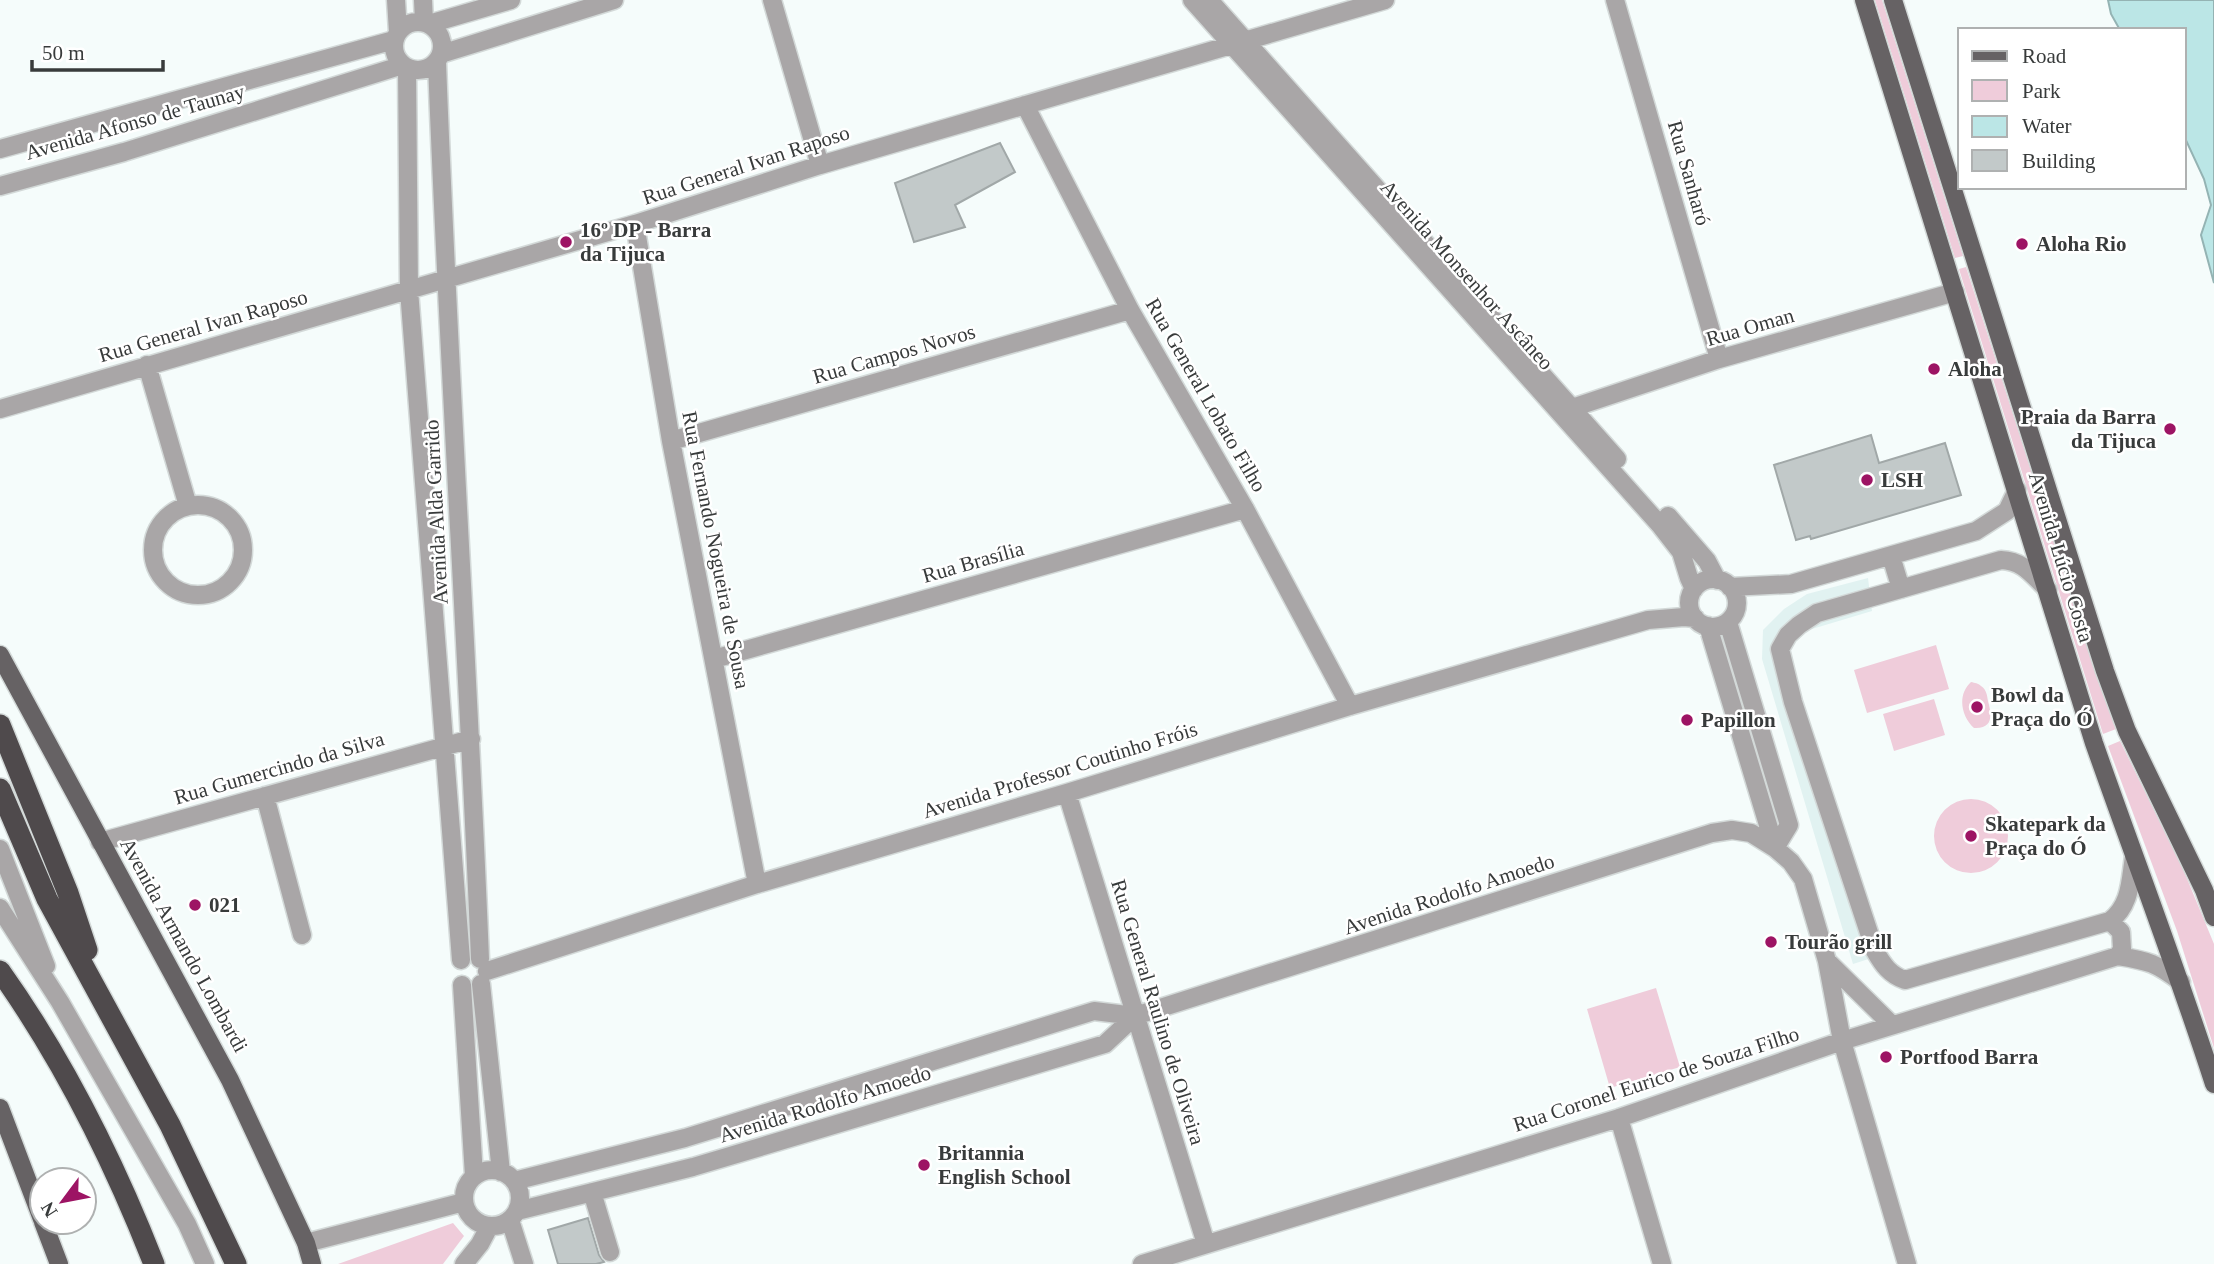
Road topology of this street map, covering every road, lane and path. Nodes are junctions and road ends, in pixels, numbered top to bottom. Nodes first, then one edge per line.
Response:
1 (397, 0) edge
2 (423, 0) edge
3 (510, 0) edge
4 (614, 0) edge
5 (772, 0) edge
6 (1192, 0) edge
7 (1209, 0) edge
8 (1385, 0) edge
9 (1615, 0) edge
10 (1864, 0) edge
11 (1893, 0) edge
12 (427, 23) junction
13 (396, 36) junction
14 (1239, 43) junction
15 (439, 58) junction
16 (405, 66) junction
17 (1025, 105) junction
18 (0, 149) edge
19 (820, 164) junction
20 (0, 186) edge
21 (635, 225) junction
22 (445, 279) junction
23 (409, 290) junction
24 (1955, 292) junction
25 (1130, 310) junction
26 (1719, 359) junction
27 (147, 365) junction
28 (0, 408) edge
29 (1566, 410) junction
30 (671, 441) junction
31 (2017, 490) junction
32 (188, 506) junction
33 (1245, 509) junction
34 (1891, 556) junction
35 (1723, 583) junction
36 (1901, 589) junction
37 (2048, 590) junction
38 (1693, 591) junction
39 (1648, 620) junction
40 (1702, 622) junction
41 (1728, 622) junction
42 (0, 655) edge
43 (714, 659) junction
44 (1350, 706) junction
45 (0, 725) edge
46 (471, 739) junction
47 (443, 746) junction
48 (0, 789) edge
49 (1067, 793) junction
50 (265, 796) junction
51 (100, 842) junction
52 (1774, 848) junction
53 (0, 849) edge
54 (2134, 857) junction
55 (757, 884) junction
56 (0, 908) edge
57 (2214, 917) edge
58 (2110, 921) junction
59 (302, 935) dead end
60 (2118, 956) junction
61 (461, 960) junction
62 (1826, 961) junction
63 (0, 971) edge
64 (483, 971) junction
65 (2181, 982) junction
66 (462, 985) junction
67 (0, 992) edge
68 (104, 1001) junction
69 (60, 1002) junction
70 (1135, 1016) junction
71 (1892, 1025) junction
72 (1842, 1041) junction
73 (49, 1049) junction
74 (2214, 1084) edge
75 (0, 1109) edge
76 (1619, 1118) junction
77 (685, 1138) junction
78 (693, 1167) junction
79 (474, 1176) junction
80 (507, 1176) junction
81 (28, 1182) edge
82 (592, 1192) junction
83 (464, 1202) junction
84 (513, 1215) junction
85 (489, 1227) junction
86 (49, 1236) edge
87 (306, 1243) junction
88 (1206, 1244) junction
89 (610, 1252) dead end
90 (59, 1264) edge
91 (155, 1264) edge
92 (205, 1264) edge
93 (236, 1264) edge
94 (312, 1264) edge
95 (464, 1264) edge
96 (524, 1264) edge
97 (1142, 1264) edge
98 (1662, 1264) edge
99 (1908, 1264) edge

1 - 13 street
2 - 12 street
3 - 12 street
4 - 15 street
5 - 19 street
6 - 14 street, Avenida Monsenhor Ascâneo
7 - 14 street, Avenida Monsenhor Ascâneo
8 - 14 street, Rua General Ivan Raposo
9 - 26 street, Rua Sanharó
10 - 24 main road, Avenida Lúcio Costa
11 - 57 main road, Avenida Lúcio Costa
12 - 13 street
12 - 15 street
13 - 16 street
13 - 18 street, Avenida Afonso de Taunay
14 - 17 street, Rua General Ivan Raposo
14 - 29 street, Avenida Monsenhor Ascâneo
15 - 16 street
15 - 22 street, Avenida Alda Garrido
16 - 20 street, Avenida Afonso de Taunay
16 - 23 street, Avenida Alda Garrido
17 - 19 street, Rua General Ivan Raposo
17 - 25 street, Rua General Lobato Filho
19 - 21 street, Rua General Ivan Raposo
21 - 22 street, Rua General Ivan Raposo
21 - 30 street, Rua Fernando Nogueira de Sousa
22 - 23 street, Rua General Ivan Raposo
22 - 46 street, Avenida Alda Garrido
23 - 27 street, Rua General Ivan Raposo
23 - 47 street, Avenida Alda Garrido
24 - 26 street, Rua Oman
24 - 31 main road, Avenida Lúcio Costa
25 - 30 street, Rua Campos Novos
25 - 33 street, Rua General Lobato Filho
26 - 29 street, Rua Oman
27 - 28 street, Rua General Ivan Raposo
27 - 32 street
29 - 35 street, Avenida Monsenhor Ascâneo
29 - 38 street, Avenida Monsenhor Ascâneo
30 - 43 street, Rua Fernando Nogueira de Sousa
31 - 34 street
31 - 37 main road, Avenida Lúcio Costa
32 - 32 street
33 - 43 street, Rua Brasília
33 - 44 street, Rua General Lobato Filho
34 - 35 street
34 - 36 street
35 - 38 street
35 - 41 street
36 - 37 street
36 - 58 street
37 - 54 main road, Avenida Lúcio Costa
38 - 39 street, Avenida Professor Coutinho Fróis
38 - 40 street
39 - 40 street, Avenida Professor Coutinho Fróis
39 - 44 street, Avenida Professor Coutinho Fróis
40 - 41 street
40 - 52 street
41 - 52 street
42 - 51 main road, Avenida Armando Lombardi
43 - 55 street, Rua Fernando Nogueira de Sousa
44 - 49 street, Avenida Professor Coutinho Fróis
45 - 68 highway
46 - 47 street, Rua Gumercindo da Silva
46 - 64 street, Avenida Alda Garrido
47 - 50 street, Rua Gumercindo da Silva
47 - 61 street, Avenida Alda Garrido
48 - 68 highway
49 - 55 street, Avenida Professor Coutinho Fróis
49 - 70 street, Rua General Raulino de Oliveira
50 - 51 street, Rua Gumercindo da Silva
50 - 59 street
51 - 87 main road, Avenida Armando Lombardi
52 - 62 street
52 - 70 street, Avenida Rodolfo Amoedo
53 - 69 street
54 - 58 street
54 - 65 main road, Avenida Lúcio Costa
55 - 64 street, Avenida Professor Coutinho Fróis
56 - 69 street
58 - 60 street
60 - 65 street, Rua Coronel Eurico de Souza Filho
60 - 71 street, Rua Coronel Eurico de Souza Filho
61 - 64 street
61 - 66 street
62 - 71 street
62 - 72 street
63 - 73 highway
64 - 66 street
64 - 80 street, Avenida Alda Garrido
65 - 74 main road, Avenida Lúcio Costa
66 - 79 street
67 - 73 highway
68 - 93 highway
69 - 92 street
70 - 77 street, Avenida Rodolfo Amoedo
70 - 78 street, Avenida Rodolfo Amoedo
70 - 88 street, Rua General Raulino de Oliveira
71 - 72 street, Rua Coronel Eurico de Souza Filho
72 - 76 street, Rua Coronel Eurico de Souza Filho
72 - 99 street
73 - 91 highway
75 - 81 main road
76 - 88 street, Rua Coronel Eurico de Souza Filho
76 - 98 street
77 - 78 street
77 - 80 street, Avenida Rodolfo Amoedo
78 - 82 street, Avenida Rodolfo Amoedo
79 - 80 street
79 - 83 street
80 - 84 street
82 - 84 street, Avenida Rodolfo Amoedo
82 - 89 street
83 - 85 street
83 - 87 street
84 - 85 street
84 - 96 street
85 - 95 street
86 - 90 main road
87 - 94 main road, Avenida Armando Lombardi
88 - 97 street, Rua Coronel Eurico de Souza Filho

